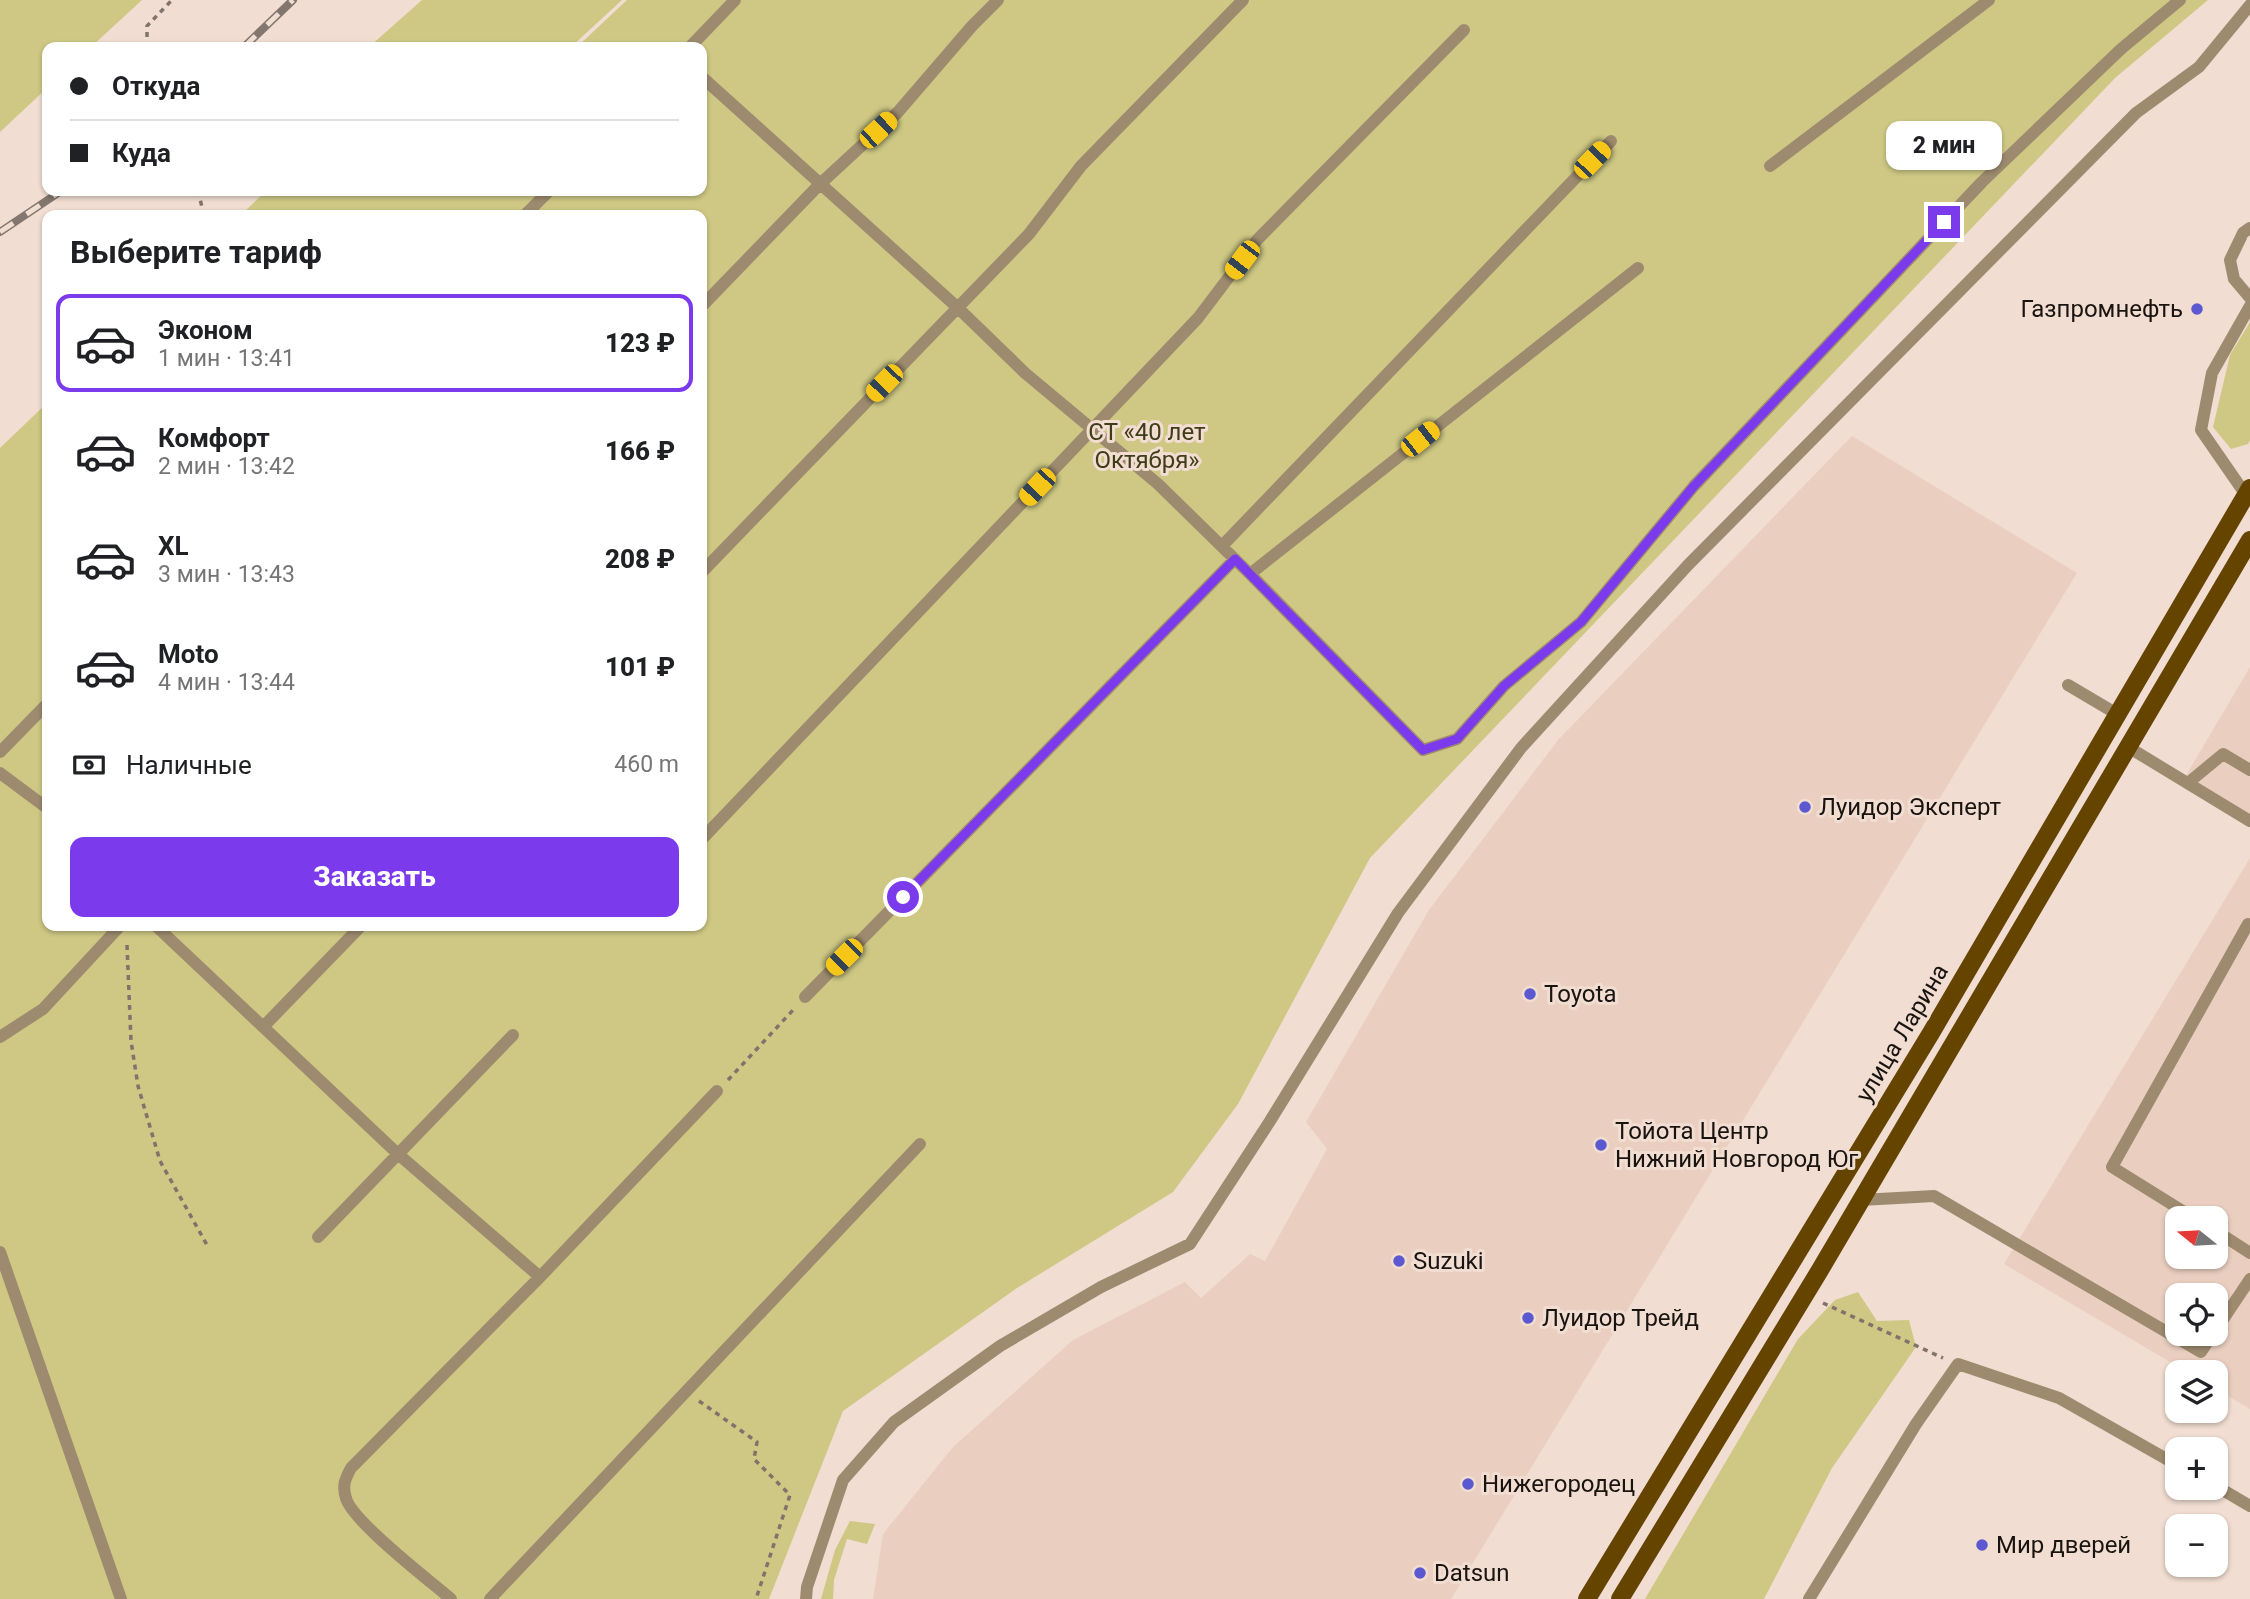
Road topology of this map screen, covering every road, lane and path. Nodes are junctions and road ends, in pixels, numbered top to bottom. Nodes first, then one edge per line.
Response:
1 (172, 0) edge
2 (736, 0) edge
3 (998, 0) edge
4 (1243, 0) edge
5 (1989, 0) edge
6 (2180, 0) edge
7 (2250, 5) edge
8 (1464, 30) dead end
9 (147, 42) edge
10 (695, 42) edge
11 (707, 82) edge
12 (1611, 141) dead end
13 (1770, 166) dead end
14 (819, 185) junction
15 (544, 196) edge
16 (530, 210) edge
17 (2250, 228) edge
18 (1638, 268) dead end
19 (2250, 298) edge
20 (707, 301) edge
21 (2250, 306) edge
22 (957, 307) junction
23 (1093, 428) junction
24 (2248, 491) edge
25 (2250, 540) edge
26 (1222, 546) junction
27 (1235, 559) junction
28 (707, 567) edge
29 (1251, 574) junction
30 (2068, 685) dead end
31 (42, 709) edge
32 (2117, 714) junction
33 (2128, 747) junction
34 (0, 752) edge
35 (2250, 770) edge
36 (0, 773) edge
37 (2188, 783) junction
38 (42, 804) edge
39 (2250, 821) edge
40 (707, 834) edge
41 (2250, 925) edge
42 (115, 931) edge
43 (161, 931) edge
44 (356, 931) edge
45 (127, 938) dead end
46 (805, 997) joint
47 (263, 1027) junction
48 (513, 1035) dead end
49 (0, 1038) edge
50 (743, 1065) dead end
51 (717, 1091) dead end
52 (920, 1144) dead end
53 (398, 1154) junction
54 (1861, 1200) junction
55 (2175, 1206) edge
56 (318, 1237) dead end
57 (2228, 1239) edge
58 (207, 1245) dead end
59 (0, 1252) edge
60 (2250, 1253) edge
61 (540, 1277) junction
62 (2250, 1279) edge
63 (1805, 1293) junction
64 (2228, 1311) edge
65 (2165, 1331) edge
66 (2191, 1346) edge
67 (2205, 1346) edge
68 (1958, 1364) junction
69 (686, 1392) junction
70 (2165, 1458) edge
71 (2228, 1493) edge
72 (2250, 1506) edge
73 (121, 1599) edge
74 (451, 1599) edge
75 (489, 1599) edge
76 (756, 1599) edge
77 (806, 1599) edge
78 (1587, 1599) edge
79 (1619, 1599) edge
80 (1809, 1599) edge

1 - 9 path
2 - 10 lane
3 - 14 lane
4 - 22 lane
5 - 13 lane
6 - 29 lane
7 - 77 lane
8 - 23 lane
11 - 14 lane
12 - 26 lane
14 - 20 lane
14 - 22 lane
15 - 16 lane
17 - 19 lane
18 - 29 lane
21 - 24 lane
22 - 23 lane
22 - 28 lane
23 - 26 lane
23 - 40 lane
24 - 32 main road, улица Ларина
25 - 33 main road, улица Ларина
26 - 27 lane
27 - 29 lane
27 - 46 lane
30 - 32 lane
31 - 34 lane
32 - 78 main road, улица Ларина
33 - 37 lane
33 - 54 main road, улица Ларина
35 - 37 lane
36 - 38 lane
37 - 39 lane
41 - 55 lane
42 - 49 lane
43 - 47 lane
44 - 47 lane
45 - 58 path
46 - 50 path
47 - 53 lane
48 - 53 lane
51 - 61 lane
52 - 69 lane
53 - 56 lane
53 - 61 lane
54 - 63 main road, улица Ларина
54 - 65 lane
57 - 60 lane
59 - 73 lane
61 - 74 lane
62 - 64 lane
63 - 68 path
63 - 79 main road, улица Ларина
66 - 67 lane
68 - 70 lane
68 - 80 lane
69 - 75 lane
69 - 76 path
71 - 72 lane

